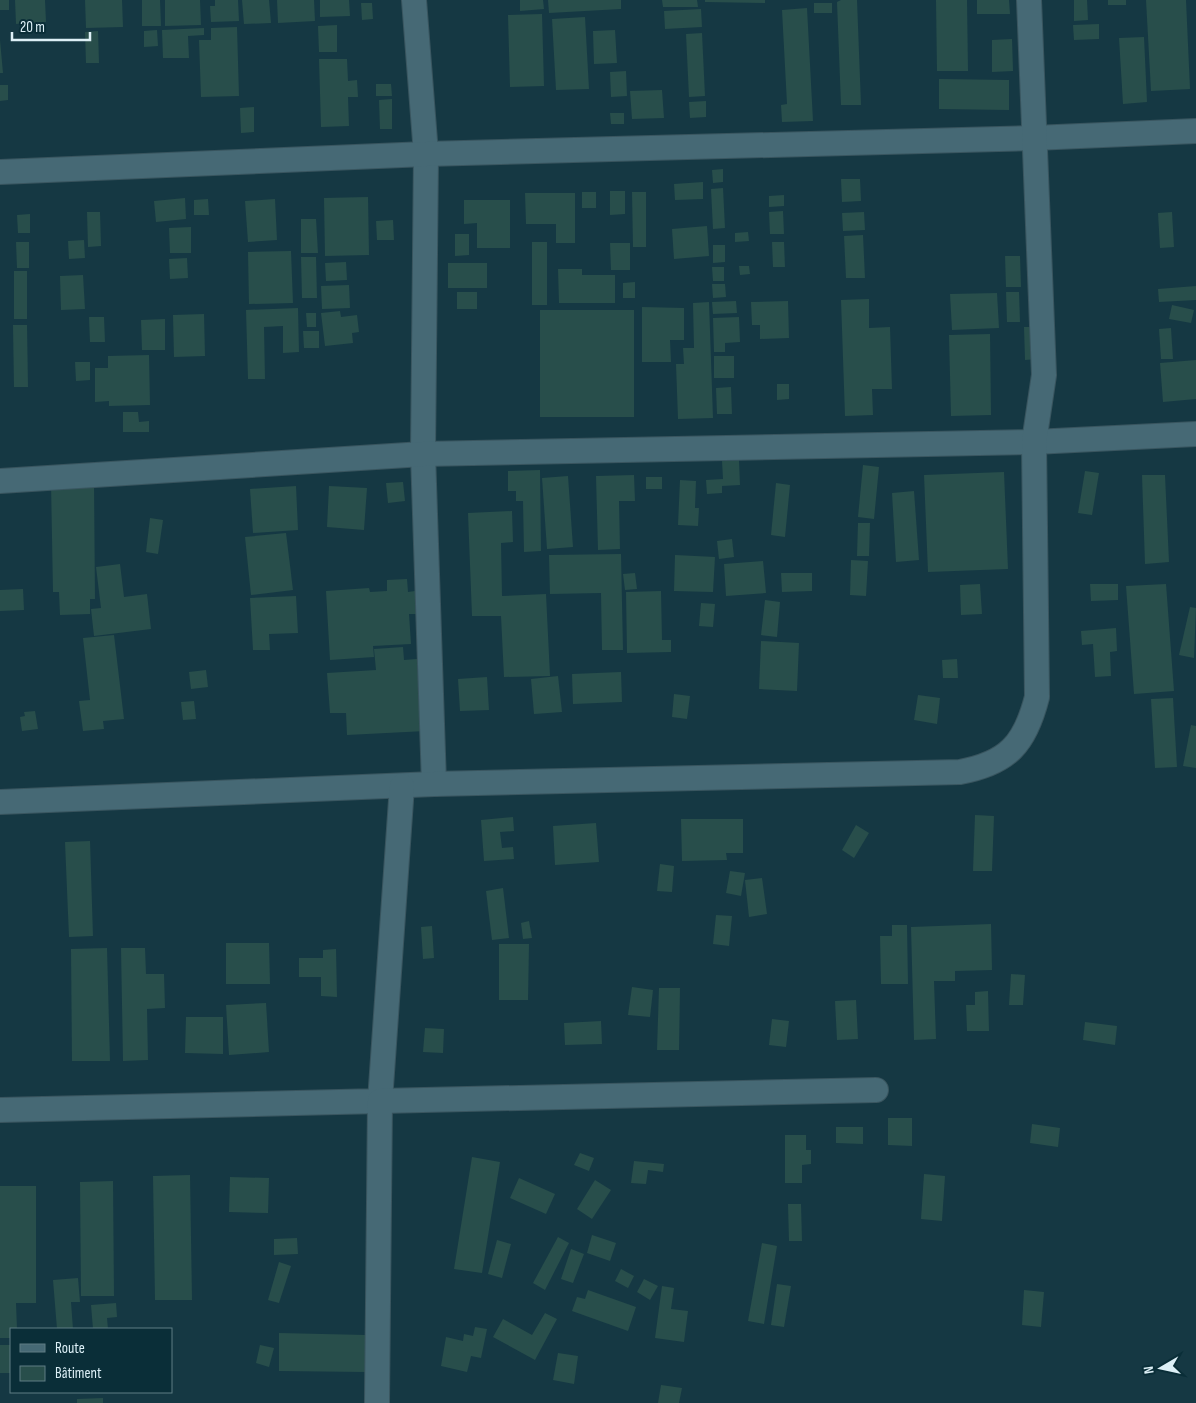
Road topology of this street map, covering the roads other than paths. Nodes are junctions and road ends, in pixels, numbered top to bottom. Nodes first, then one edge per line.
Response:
1 (414, 0) edge
2 (1029, 0) edge
3 (1196, 130) edge
4 (1034, 138) junction
5 (426, 154) junction
6 (0, 172) edge
7 (1196, 434) edge
8 (1034, 442) junction
9 (423, 454) junction
10 (0, 482) edge
11 (434, 784) junction
12 (402, 786) junction
13 (0, 802) edge
14 (876, 1090) dead end
15 (380, 1101) junction
16 (0, 1110) edge
17 (377, 1403) edge

1 - 5 street
2 - 4 street
3 - 4 street
4 - 5 street
4 - 8 street
5 - 6 street
5 - 9 street
7 - 8 street
8 - 9 street
8 - 11 street
9 - 10 street
9 - 11 street
11 - 12 street
12 - 13 street
12 - 15 street
14 - 15 street
15 - 16 street
15 - 17 street

